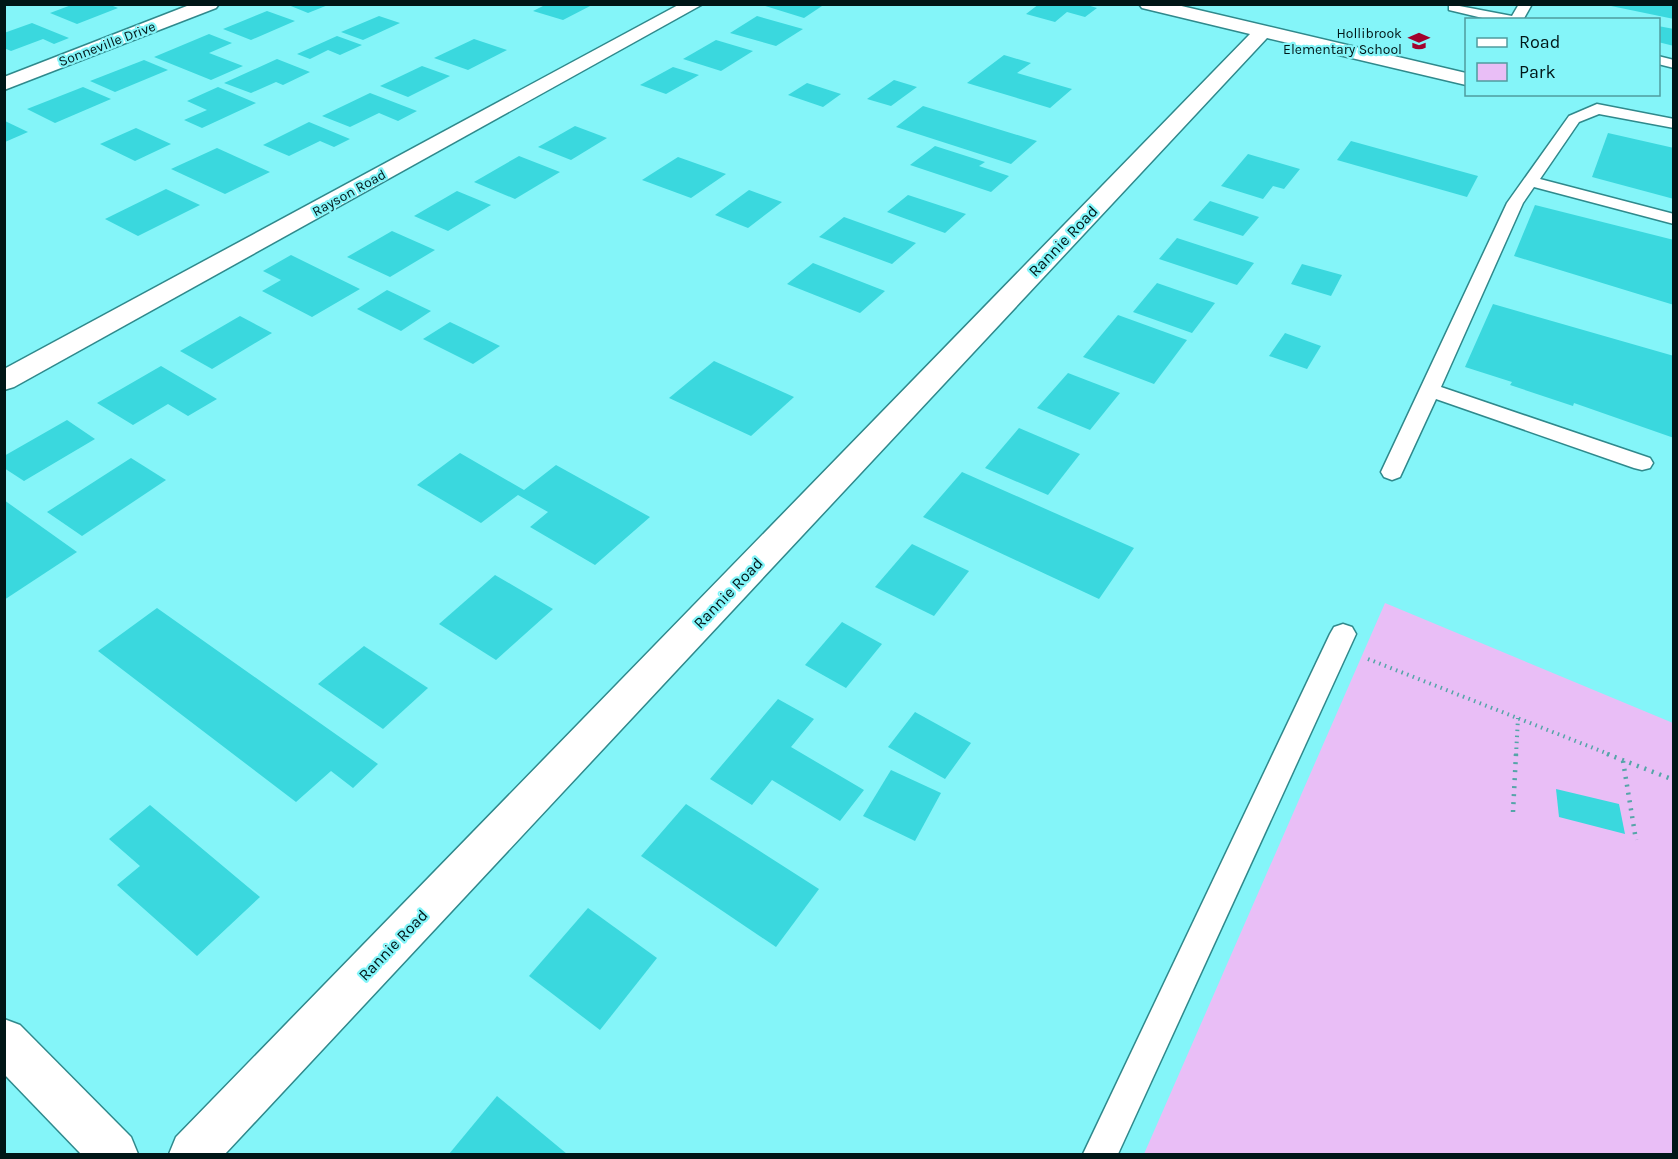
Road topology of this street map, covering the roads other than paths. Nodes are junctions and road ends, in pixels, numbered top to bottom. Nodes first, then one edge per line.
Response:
1 (210, 4) edge
2 (694, 4) edge
3 (1148, 4) edge
4 (1526, 4) edge
5 (1454, 7) dead end
6 (1502, 18) edge
7 (1516, 18) edge
8 (1263, 31) junction
9 (1465, 79) edge
10 (4, 84) edge
11 (1674, 124) edge
12 (1529, 181) junction
13 (1674, 219) edge
14 (4, 381) edge
15 (1430, 390) junction
16 (1642, 463) dead end
17 (1392, 472) dead end
18 (1340, 641) road end
19 (4, 1041) edge
20 (114, 1155) edge
21 (193, 1155) edge
22 (1100, 1155) edge

1 - 10 street, Sonneville Drive
2 - 14 street, Rayson Road
3 - 8 street
4 - 7 lane
5 - 6 lane
8 - 9 street
8 - 21 street, Rannie Road
11 - 12 lane
12 - 13 lane
12 - 15 lane
15 - 16 lane
15 - 17 lane
18 - 22 lane
19 - 20 street

